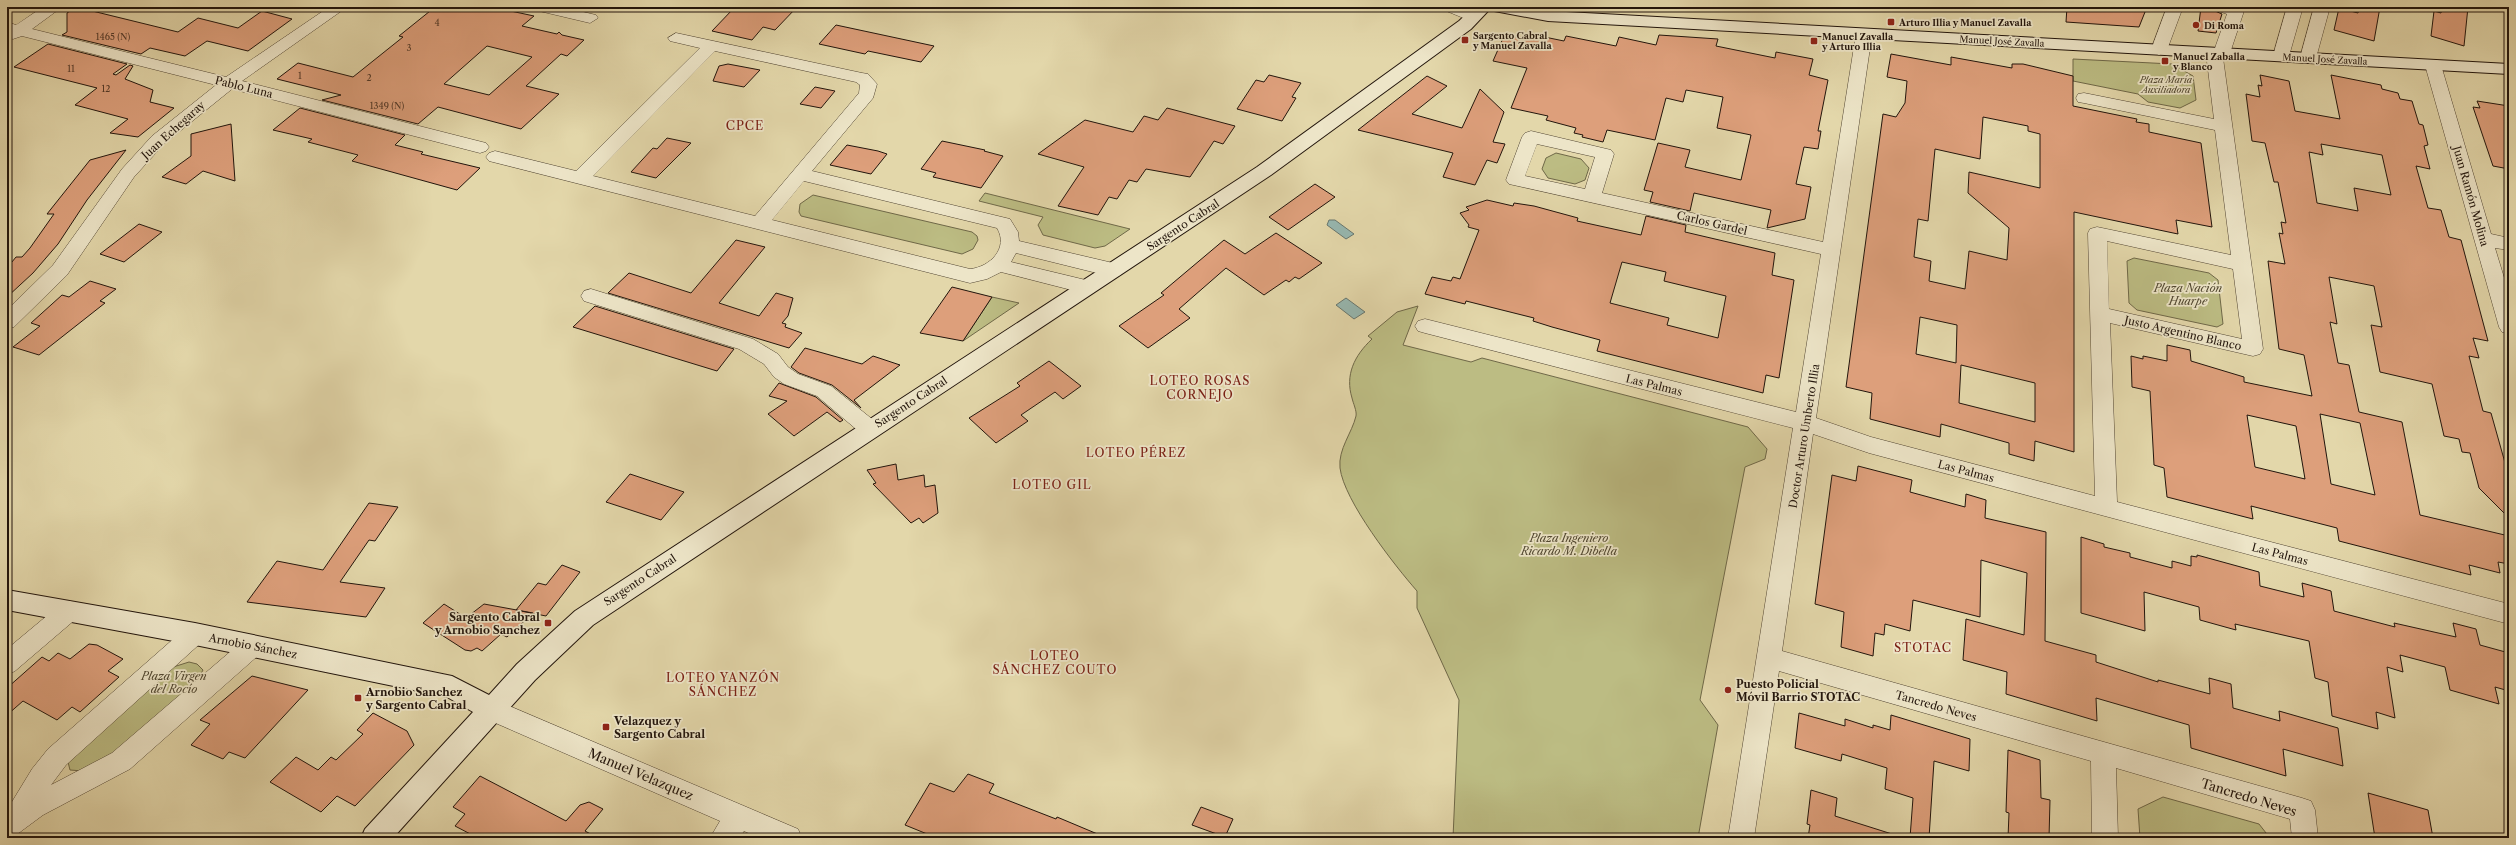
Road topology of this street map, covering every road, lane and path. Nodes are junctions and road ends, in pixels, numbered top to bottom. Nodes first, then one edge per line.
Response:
1 (54, 7) edge
2 (339, 7) edge
3 (541, 7) edge
4 (1450, 7) edge
5 (1495, 7) edge
6 (2175, 7) edge
7 (2221, 7) edge
8 (2295, 7) edge
9 (2307, 7) edge
10 (2322, 7) edge
11 (1478, 12) edge
12 (590, 18) dead end
13 (2316, 28) junction
14 (11, 31) edge
15 (1864, 34) junction
16 (676, 38) dead end
17 (711, 46) junction
18 (2159, 50) junction
19 (2218, 53) junction
20 (2281, 56) junction
21 (2308, 58) junction
22 (2433, 65) junction
23 (2509, 69) edge
24 (229, 83) junction
25 (2084, 98) dead end
26 (2224, 126) junction
27 (799, 174) junction
28 (580, 178) junction
29 (1592, 197) junction
30 (759, 223) junction
31 (2483, 239) junction
32 (2509, 244) edge
33 (1010, 245) junction
34 (1832, 250) junction
35 (2241, 264) junction
36 (998, 265) junction
37 (1113, 270) junction
38 (1087, 287) junction
39 (591, 296) dead end
40 (2100, 314) junction
41 (7, 322) edge
42 (1425, 326) dead end
43 (2509, 327) edge
44 (1806, 423) junction
45 (870, 429) junction
46 (2106, 508) junction
47 (7, 600) edge
48 (69, 611) junction
49 (2509, 614) edge
50 (195, 634) junction
51 (253, 646) junction
52 (1770, 658) junction
53 (7, 664) edge
54 (493, 710) junction
55 (2103, 754) junction
56 (47, 768) junction
57 (75, 786) junction
58 (739, 816) junction
59 (13, 821) edge
60 (375, 838) edge
61 (723, 838) edge
62 (789, 838) edge
63 (1741, 838) edge
64 (2105, 838) edge
65 (2305, 838) edge

1 - 14 street
2 - 24 street, Juan Echegaray
3 - 12 street
4 - 11 street
5 - 15 street, Manuel José Zavalla
6 - 18 street
7 - 19 street
8 - 20 street
9 - 13 street
10 - 13 street
11 - 37 street, Sargento Cabral
13 - 21 street
14 - 24 street, Pablo Luna
15 - 18 street, Manuel José Zavalla
15 - 34 street, Doctor Arturo Umberto Illia
16 - 17 street
17 - 27 street
17 - 28 street
18 - 19 street, Manuel José Zavalla
19 - 20 street, Manuel José Zavalla
19 - 26 street, Justo Argentino Blanco
20 - 21 street, Manuel José Zavalla
21 - 22 street, Manuel José Zavalla
22 - 23 street, Manuel José Zavalla
22 - 31 street, Juan Ramón Molina
24 - 28 street, Pablo Luna
24 - 41 street, Juan Echegaray
25 - 26 street
26 - 35 street, Justo Argentino Blanco
27 - 30 street
27 - 33 street
28 - 30 street, Pablo Luna
29 - 29 street, Carlos Gardel
29 - 34 street, Carlos Gardel
30 - 36 street, Pablo Luna
31 - 32 street
31 - 43 street, Juan Ramón Molina
33 - 36 street
33 - 37 street
34 - 44 street, Doctor Arturo Umberto Illia
35 - 40 street
35 - 40 street, Justo Argentino Blanco
36 - 38 street
37 - 38 street, Sargento Cabral
38 - 45 street, Sargento Cabral
39 - 45 street
40 - 46 street
42 - 44 street, Las Palmas
44 - 46 street, Las Palmas
44 - 52 street, Doctor Arturo Umberto Illia
45 - 54 street, Sargento Cabral
46 - 49 street, Las Palmas
47 - 48 street, Arnobio Sánchez
48 - 50 street, Arnobio Sánchez
48 - 53 street
50 - 51 street, Arnobio Sánchez
50 - 56 street
51 - 54 street, Arnobio Sánchez
51 - 57 street
52 - 55 street, Tancredo Neves
52 - 63 street, Doctor Arturo Umberto Illia
54 - 58 street, Manuel Velazquez
54 - 60 street, Sargento Cabral
55 - 64 street
55 - 65 street, Tancredo Neves
56 - 57 street
56 - 59 street
57 - 59 street
58 - 61 street
58 - 62 street, Manuel Velazquez

